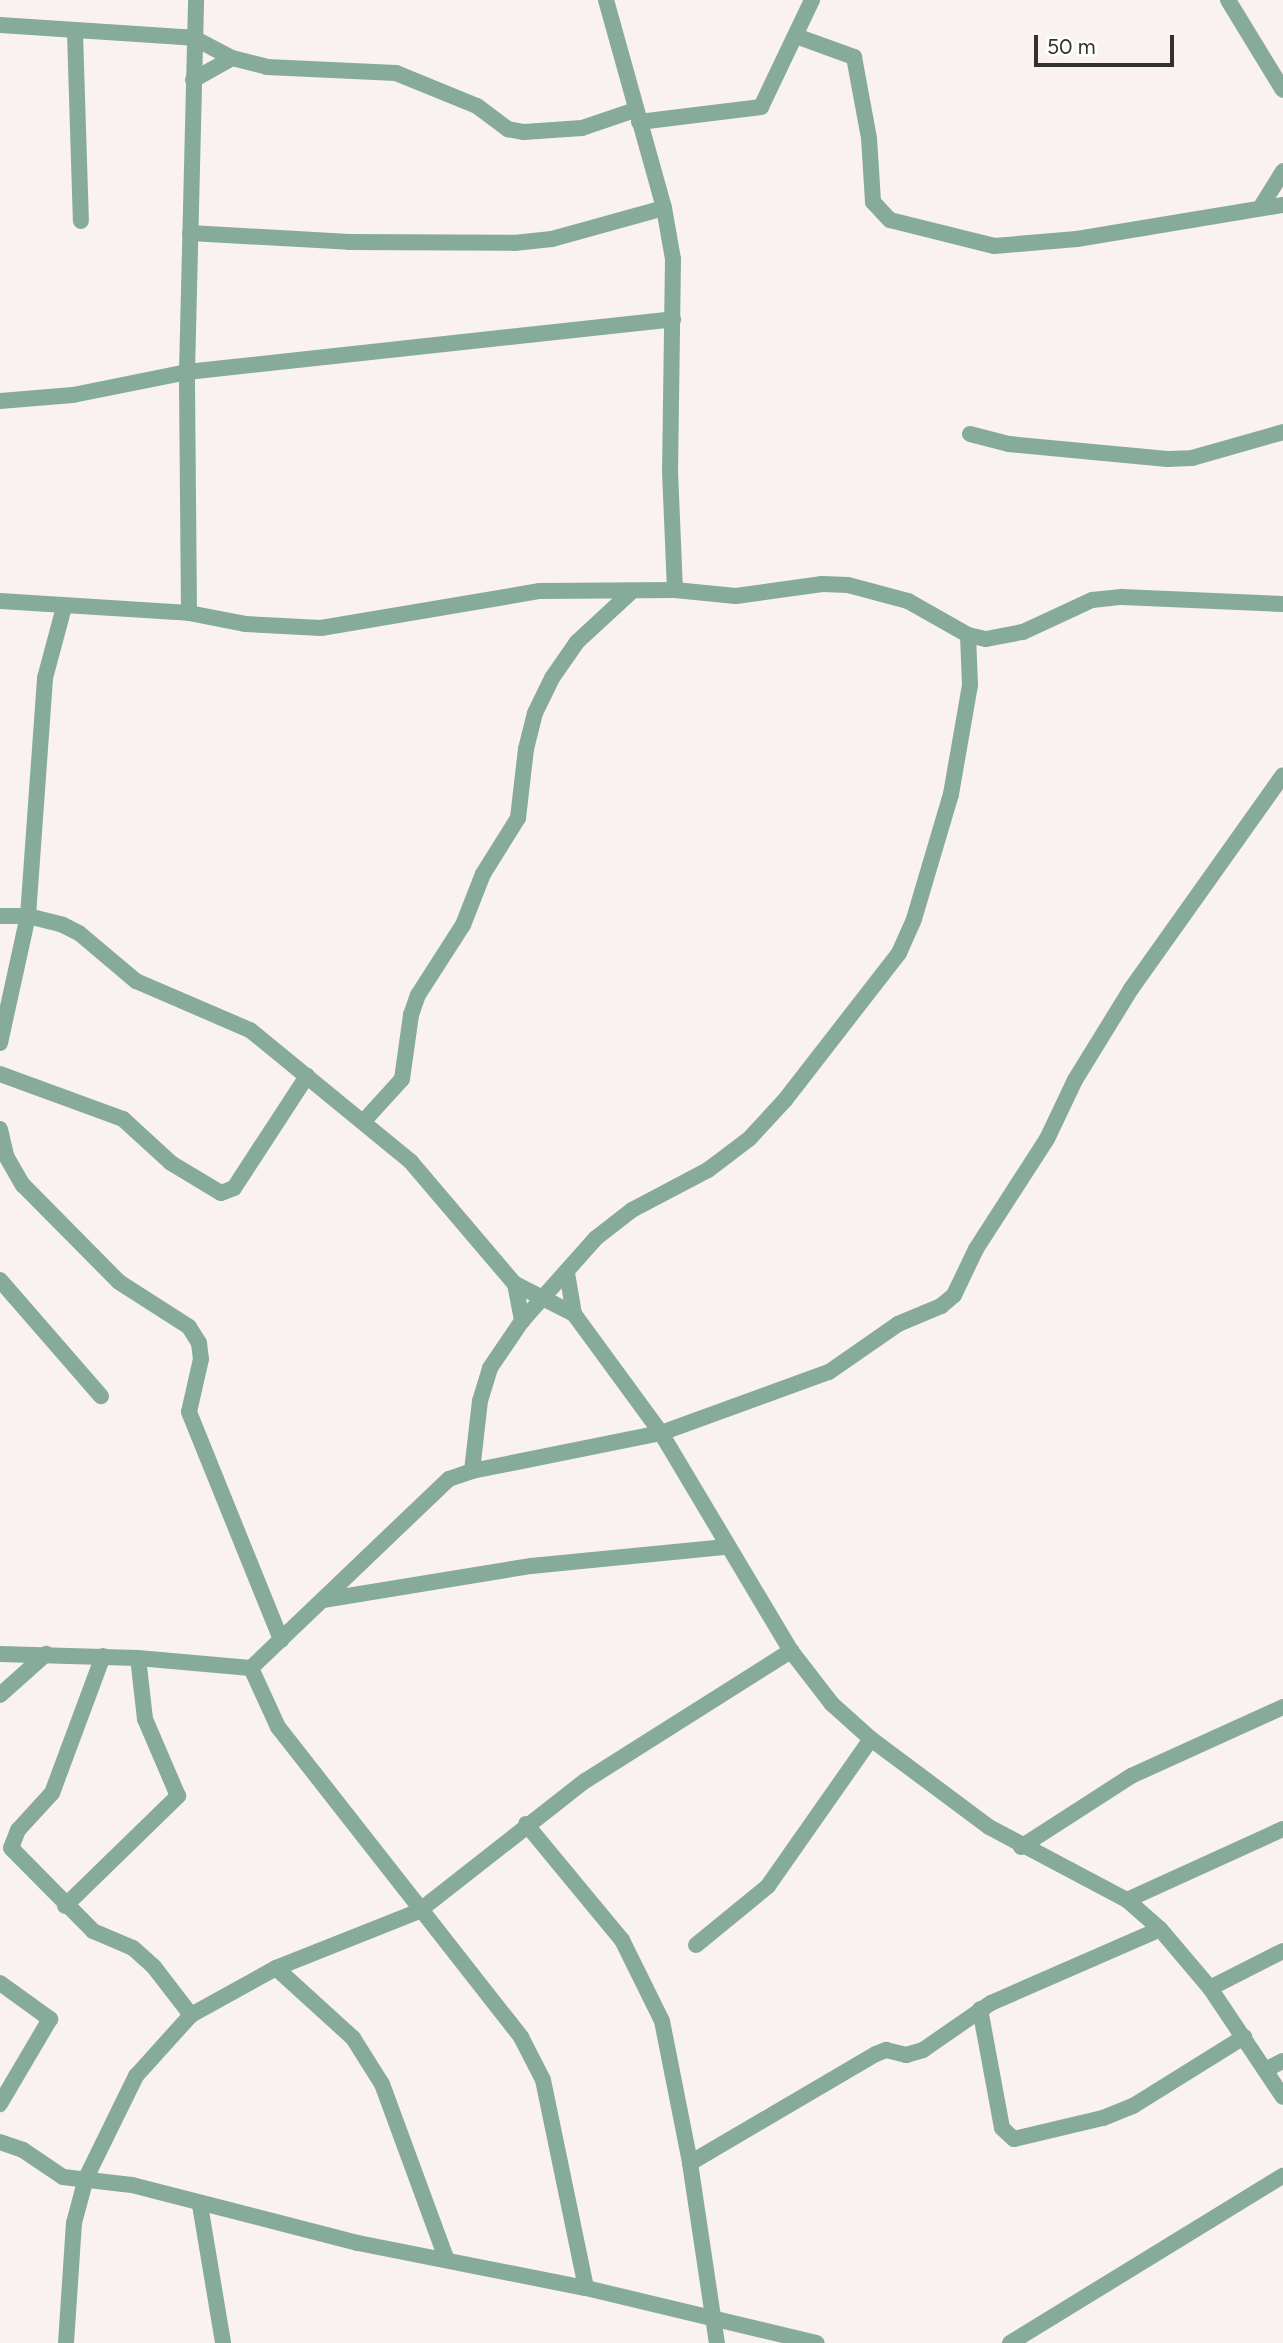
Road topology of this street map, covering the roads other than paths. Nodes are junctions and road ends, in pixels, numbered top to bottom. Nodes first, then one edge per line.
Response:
1 (197, 0) edge
2 (606, 0) edge
3 (812, 0) edge
4 (1228, 0) edge
5 (0, 25) edge
6 (75, 33) junction
7 (796, 36) junction
8 (194, 37) junction
9 (232, 58) junction
10 (193, 80) junction
11 (1283, 90) edge
12 (637, 116) junction
13 (1283, 171) edge
14 (1262, 205) junction
15 (1283, 205) edge
16 (663, 208) junction
17 (81, 221) dead end
18 (190, 233) junction
19 (673, 319) junction
20 (187, 372) junction
21 (0, 401) edge
22 (1283, 432) edge
23 (970, 434) dead end
24 (675, 590) junction
25 (630, 593) junction
26 (0, 601) edge
27 (1283, 604) edge
28 (64, 607) junction
29 (189, 613) junction
30 (968, 635) junction
31 (1283, 775) edge
32 (0, 916) edge
33 (28, 916) junction
34 (0, 1043) edge
35 (0, 1074) edge
36 (307, 1076) junction
37 (363, 1122) junction
38 (0, 1129) edge
39 (567, 1273) junction
40 (0, 1280) edge
41 (515, 1284) junction
42 (543, 1296) junction
43 (574, 1314) junction
44 (522, 1321) junction
45 (101, 1396) dead end
46 (661, 1433) junction
47 (472, 1471) junction
48 (726, 1547) junction
49 (323, 1600) junction
50 (281, 1640) junction
51 (791, 1651) junction
52 (0, 1654) edge
53 (46, 1654) junction
54 (103, 1656) junction
55 (138, 1658) junction
56 (251, 1668) junction
57 (0, 1695) edge
58 (1283, 1707) edge
59 (872, 1740) junction
60 (526, 1824) junction
61 (1283, 1829) edge
62 (1021, 1847) junction
63 (1128, 1899) junction
64 (65, 1906) junction
65 (418, 1911) junction
66 (1160, 1928) junction
67 (696, 1945) dead end
68 (1283, 1951) edge
69 (276, 1968) junction
70 (0, 1983) edge
71 (1210, 1988) junction
72 (980, 2009) junction
73 (191, 2015) junction
74 (1244, 2037) junction
75 (1283, 2061) edge
76 (1265, 2070) junction
77 (1283, 2098) edge
78 (0, 2104) edge
79 (0, 2142) edge
80 (690, 2163) junction
81 (1283, 2176) edge
82 (86, 2178) junction
83 (200, 2205) junction
84 (446, 2258) junction
85 (586, 2288) junction
86 (712, 2318) junction
87 (66, 2343) edge
88 (223, 2343) edge
89 (717, 2343) edge
90 (817, 2343) edge
91 (1010, 2343) edge

1 - 8 street
2 - 12 street
3 - 7 street
4 - 11 street
5 - 6 street
6 - 8 street
6 - 17 street
7 - 12 street
7 - 14 street
8 - 9 street
8 - 10 street
9 - 10 street
9 - 12 street
10 - 18 street
12 - 16 street
13 - 14 street
14 - 15 street
16 - 18 street
16 - 19 street
18 - 20 street
19 - 20 street
19 - 24 street
20 - 21 street
20 - 29 street
22 - 23 street
24 - 25 street
24 - 30 street
25 - 29 street
25 - 37 street
26 - 28 street
27 - 30 street
28 - 29 street
28 - 33 street
30 - 39 street
31 - 46 street
32 - 33 street
33 - 34 street
33 - 36 street
35 - 36 street
36 - 37 street
37 - 41 street
38 - 50 street
39 - 42 street
39 - 43 street
40 - 45 street
41 - 42 street
41 - 44 street
42 - 43 street
42 - 44 street
43 - 46 street
44 - 47 street
46 - 47 street
46 - 48 street
47 - 49 street
48 - 49 street
48 - 51 street
49 - 50 street
50 - 56 street
51 - 59 street
51 - 60 street
52 - 53 street
53 - 54 street
53 - 57 street
54 - 55 street
54 - 64 street
55 - 56 street
55 - 64 street
56 - 65 street
58 - 62 street
59 - 62 street
59 - 67 street
60 - 65 street
60 - 80 street
61 - 63 street
62 - 63 street
63 - 66 street
64 - 73 street
65 - 69 street
65 - 85 street
66 - 71 street
66 - 72 street
68 - 71 street
69 - 73 street
69 - 84 street
70 - 78 street
71 - 74 street
72 - 74 street
72 - 80 street
73 - 82 street
74 - 76 street
75 - 76 street
76 - 77 street
79 - 82 street
80 - 86 street
81 - 91 street
82 - 83 street
82 - 87 street
83 - 84 street
83 - 88 street
84 - 85 street
85 - 86 street
86 - 89 street
86 - 90 street

